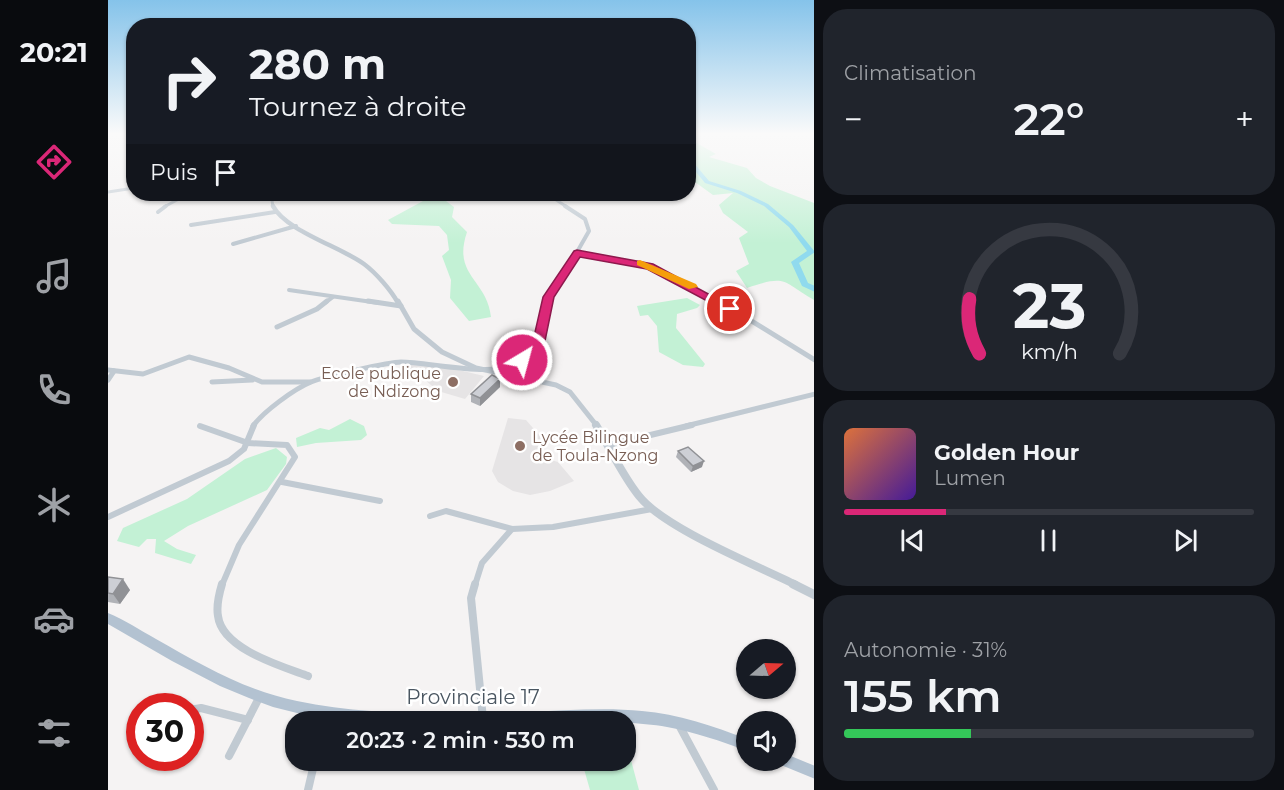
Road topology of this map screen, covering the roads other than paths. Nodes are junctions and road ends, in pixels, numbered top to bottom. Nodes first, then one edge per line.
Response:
1 (126, 189) edge
2 (108, 192) edge
3 (172, 201) edge
4 (272, 201) edge
5 (557, 201) edge
6 (158, 212) dead end
7 (275, 212) junction
8 (190, 225) dead end
9 (296, 226) junction
10 (233, 244) dead end
11 (577, 253) junction
12 (289, 290) dead end
13 (333, 297) junction
14 (401, 306) junction
15 (277, 327) dead end
16 (814, 360) edge
17 (482, 370) junction
18 (111, 371) edge
19 (108, 380) edge
20 (254, 380) junction
21 (212, 381) dead end
22 (311, 382) junction
23 (814, 394) edge
24 (200, 426) dead end
25 (248, 442) junction
26 (609, 446) junction
27 (282, 482) junction
28 (380, 501) dead end
29 (652, 509) junction
30 (430, 516) dead end
31 (108, 517) edge
32 (512, 529) junction
33 (814, 595) edge
34 (108, 618) edge
35 (308, 676) dead end
36 (260, 695) junction
37 (204, 709) edge
38 (310, 711) edge
39 (482, 711) edge
40 (636, 717) edge
41 (248, 720) junction
42 (678, 724) junction
43 (736, 742) edge
44 (229, 756) dead end
45 (796, 765) edge
46 (312, 771) edge
47 (814, 773) edge
48 (308, 790) edge
49 (714, 790) edge

1 - 2 street
3 - 6 street
4 - 7 street
5 - 11 street
7 - 8 street
7 - 9 street
9 - 10 street
9 - 14 street
11 - 16 street
11 - 17 street
12 - 13 street
13 - 14 street
13 - 15 street
14 - 17 street
17 - 22 street
17 - 26 street
18 - 19 street
18 - 20 street
20 - 21 street
20 - 22 street
22 - 25 street
23 - 26 street
24 - 25 street
25 - 27 street
25 - 31 street
26 - 29 street
27 - 28 street
27 - 35 street
29 - 32 street
29 - 33 street
30 - 32 street
32 - 39 street
34 - 36 main road, Provinciale 17
36 - 38 main road, Provinciale 17
36 - 41 street
37 - 41 street
40 - 42 main road, Provinciale 17
41 - 44 street
42 - 43 main road, Provinciale 17
42 - 49 street
45 - 47 main road
46 - 48 street

